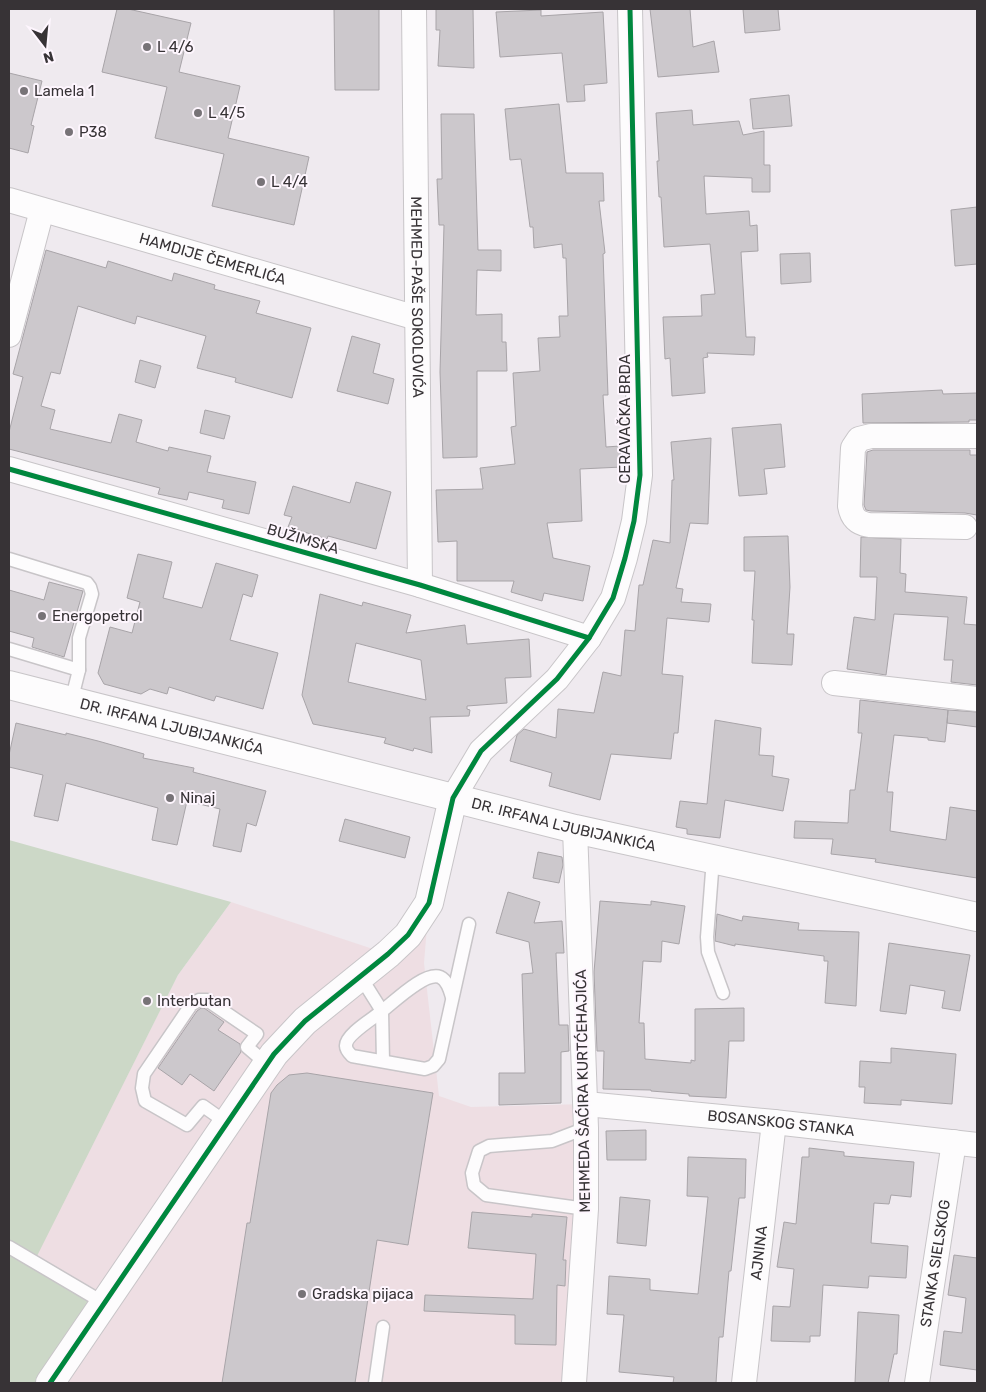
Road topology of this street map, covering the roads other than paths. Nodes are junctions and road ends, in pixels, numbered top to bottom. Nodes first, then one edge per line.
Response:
1 (414, 9) edge
2 (630, 9) edge
3 (9, 200) edge
4 (42, 210) junction
5 (417, 318) junction
6 (9, 335) edge
7 (977, 436) edge
8 (9, 469) edge
9 (965, 527) dead end
10 (9, 559) edge
11 (420, 585) junction
12 (589, 638) junction
13 (9, 649) edge
14 (80, 670) junction
15 (834, 683) dead end
16 (9, 686) edge
17 (977, 699) edge
18 (71, 702) junction
19 (453, 798) junction
20 (575, 829) junction
21 (713, 859) junction
22 (977, 917) edge
23 (469, 924) dead end
24 (360, 976) junction
25 (722, 993) dead end
26 (452, 997) junction
27 (382, 1011) junction
28 (383, 1061) junction
29 (267, 1064) junction
30 (586, 1104) junction
31 (774, 1122) junction
32 (227, 1123) junction
33 (586, 1128) junction
34 (954, 1142) junction
35 (977, 1145) edge
36 (586, 1209) junction
37 (9, 1248) edge
38 (104, 1303) junction
39 (383, 1327) dead end
40 (50, 1383) edge
41 (375, 1383) edge
42 (574, 1383) edge
43 (744, 1383) edge
44 (917, 1383) edge

1 - 5 street, MEHMED-PAŠE SOKOLOVIĆA
2 - 12 street, CERAVAČKA BRDA
3 - 4 street, HAMDIJE ČEMERLIĆA
4 - 5 street, HAMDIJE ČEMERLIĆA
4 - 6 street
5 - 11 street, MEHMED-PAŠE SOKOLOVIĆA
7 - 9 street
8 - 11 street, BUŽIMSKA
10 - 14 lane
11 - 12 street, BUŽIMSKA
12 - 19 street, CERAVAČKA BRDA
13 - 14 lane
14 - 18 lane
15 - 17 street
16 - 18 main road, DR. IRFANA LJUBIJANKIĆA
18 - 19 main road, DR. IRFANA LJUBIJANKIĆA
19 - 20 main road, DR. IRFANA LJUBIJANKIĆA
19 - 24 main road
20 - 21 main road, DR. IRFANA LJUBIJANKIĆA
20 - 30 street, MEHMEDA ŠAĆIRA KURTĆEHAJIĆA
21 - 22 main road, DR. IRFANA LJUBIJANKIĆA
21 - 25 lane
23 - 26 lane
24 - 27 lane
24 - 29 main road
26 - 27 lane
26 - 28 lane
27 - 28 lane
27 - 28 lane
29 - 32 main road
29 - 32 lane
30 - 31 street, BOSANSKOG STANKA
30 - 33 street, MEHMEDA ŠAĆIRA KURTĆEHAJIĆA
31 - 34 street, BOSANSKOG STANKA
31 - 43 street, AJNINA
32 - 38 main road
33 - 36 street, MEHMEDA ŠAĆIRA KURTĆEHAJIĆA
33 - 36 lane
34 - 35 street, BOSANSKOG STANKA
34 - 44 street, STANKA SIELSKOG
36 - 42 street, MEHMEDA ŠAĆIRA KURTĆEHAJIĆA
37 - 38 lane
38 - 40 main road
39 - 41 lane

